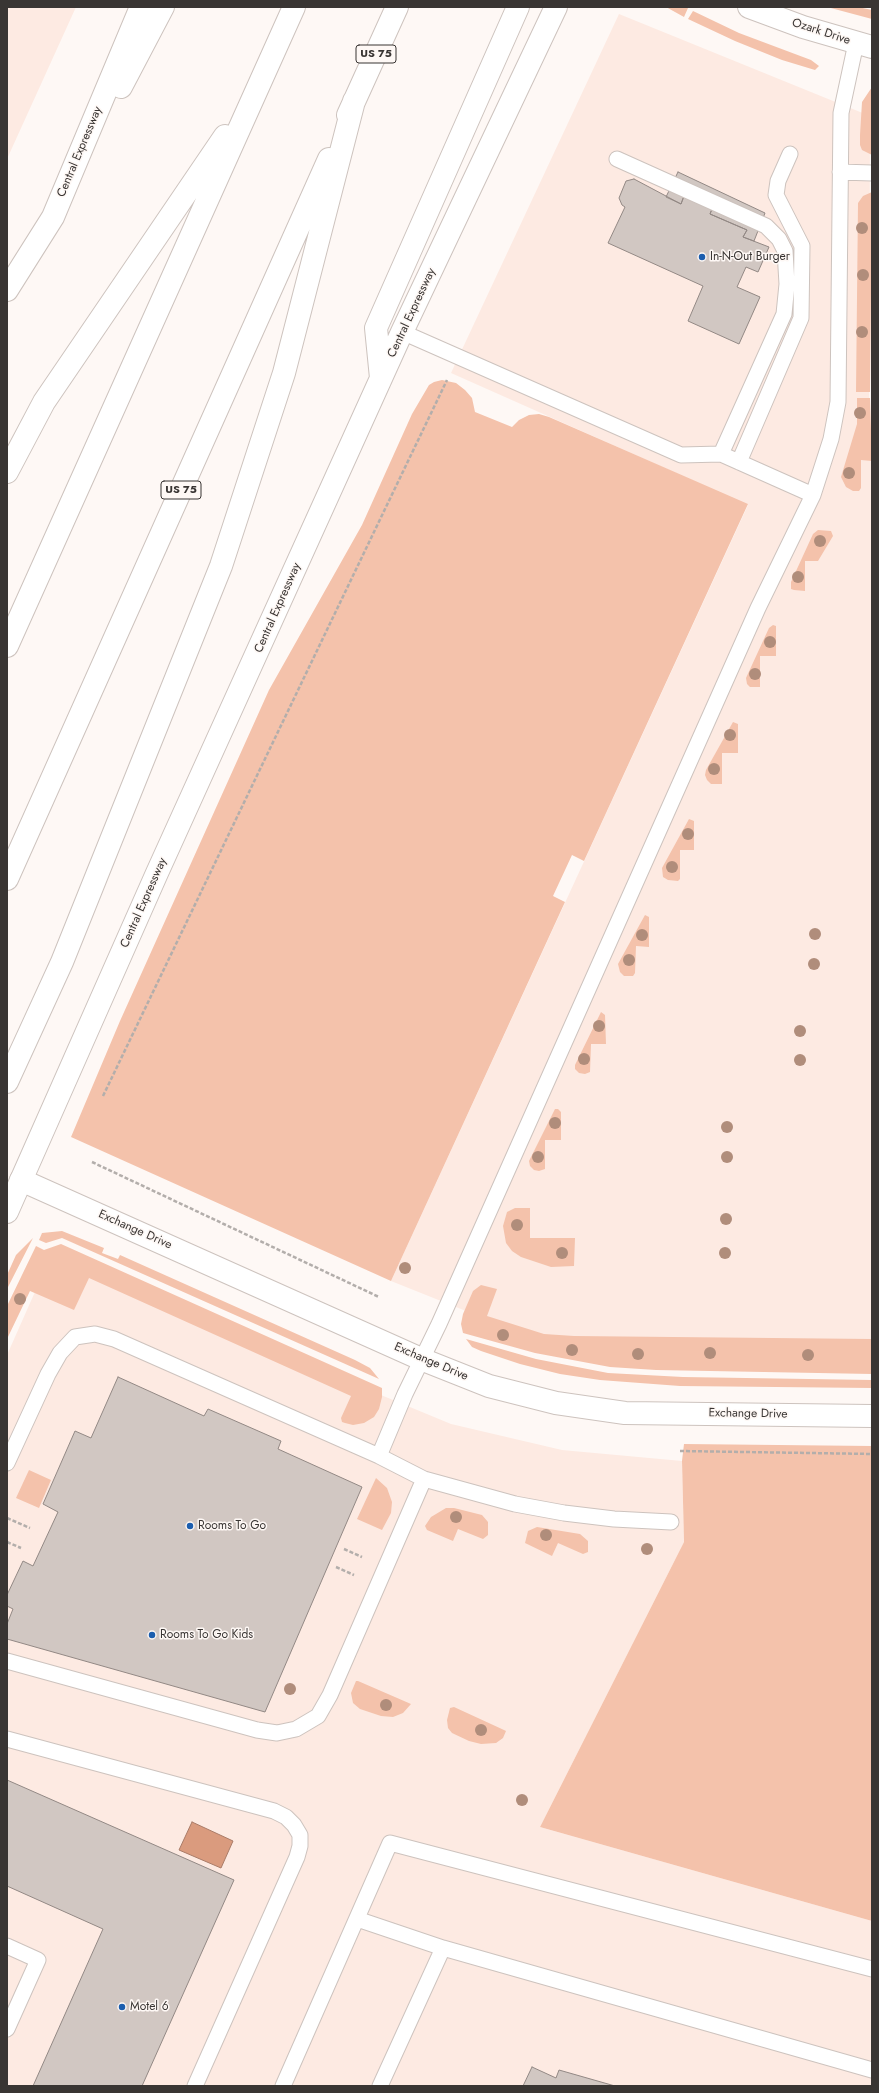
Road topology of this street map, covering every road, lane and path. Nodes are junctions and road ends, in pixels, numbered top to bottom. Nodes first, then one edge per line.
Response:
1 (141, 7) edge
2 (163, 7) edge
3 (294, 7) edge
4 (397, 7) edge
5 (518, 7) edge
6 (556, 7) edge
7 (749, 7) edge
8 (864, 45) edge
9 (257, 88) junction
10 (354, 101) junction
11 (790, 154) dead end
12 (617, 159) dead end
13 (840, 172) junction
14 (872, 173) edge
15 (53, 217) junction
16 (7, 290) edge
17 (402, 332) junction
18 (382, 379) junction
19 (447, 380) dead end
20 (721, 454) junction
21 (739, 462) junction
22 (7, 472) edge
23 (813, 495) junction
24 (7, 646) edge
25 (7, 879) edge
26 (7, 1082) edge
27 (103, 1096) dead end
28 (92, 1162) dead end
29 (21, 1180) junction
30 (7, 1212) edge
31 (379, 1297) dead end
32 (422, 1359) junction
33 (872, 1416) edge
34 (680, 1451) dead end
35 (872, 1454) edge
36 (379, 1456) junction
37 (7, 1464) edge
38 (424, 1479) junction
39 (7, 1518) edge
40 (671, 1522) dead end
41 (30, 1528) dead end
42 (7, 1542) edge
43 (20, 1548) dead end
44 (344, 1549) dead end
45 (363, 1557) dead end
46 (336, 1567) dead end
47 (355, 1576) dead end
48 (7, 1661) edge
49 (7, 1739) edge
50 (357, 1919) junction
51 (7, 1946) edge
52 (443, 1948) junction
53 (872, 1969) edge
54 (7, 2029) edge
55 (872, 2070) edge
56 (195, 2086) edge
57 (283, 2086) edge
58 (380, 2086) edge

1 - 15 main road, Central Expressway
2 - 15 main road
3 - 9 main road
4 - 10 main road, US 75
5 - 18 main road
6 - 17 main road, Central Expressway
7 - 8 main road, Ozark Drive
8 - 13 lane
9 - 22 main road
9 - 24 main road
10 - 25 main road, US 75
10 - 26 main road
11 - 21 lane
12 - 20 lane
13 - 14 lane
13 - 23 lane
15 - 16 main road, Central Expressway
17 - 18 main road, Central Expressway
17 - 20 lane
18 - 29 main road, Central Expressway
19 - 27 path
20 - 21 lane
21 - 23 lane
23 - 32 lane
28 - 31 path
29 - 30 main road, Central Expressway
29 - 32 main road, Exchange Drive
32 - 33 main road, Exchange Drive
32 - 36 lane
34 - 35 path
36 - 37 lane
36 - 38 lane
38 - 40 lane
38 - 48 lane
39 - 41 path
42 - 43 path
44 - 45 path
46 - 47 path
49 - 56 lane
50 - 52 lane
50 - 53 lane
50 - 57 lane
51 - 54 lane
52 - 55 lane
52 - 58 lane

